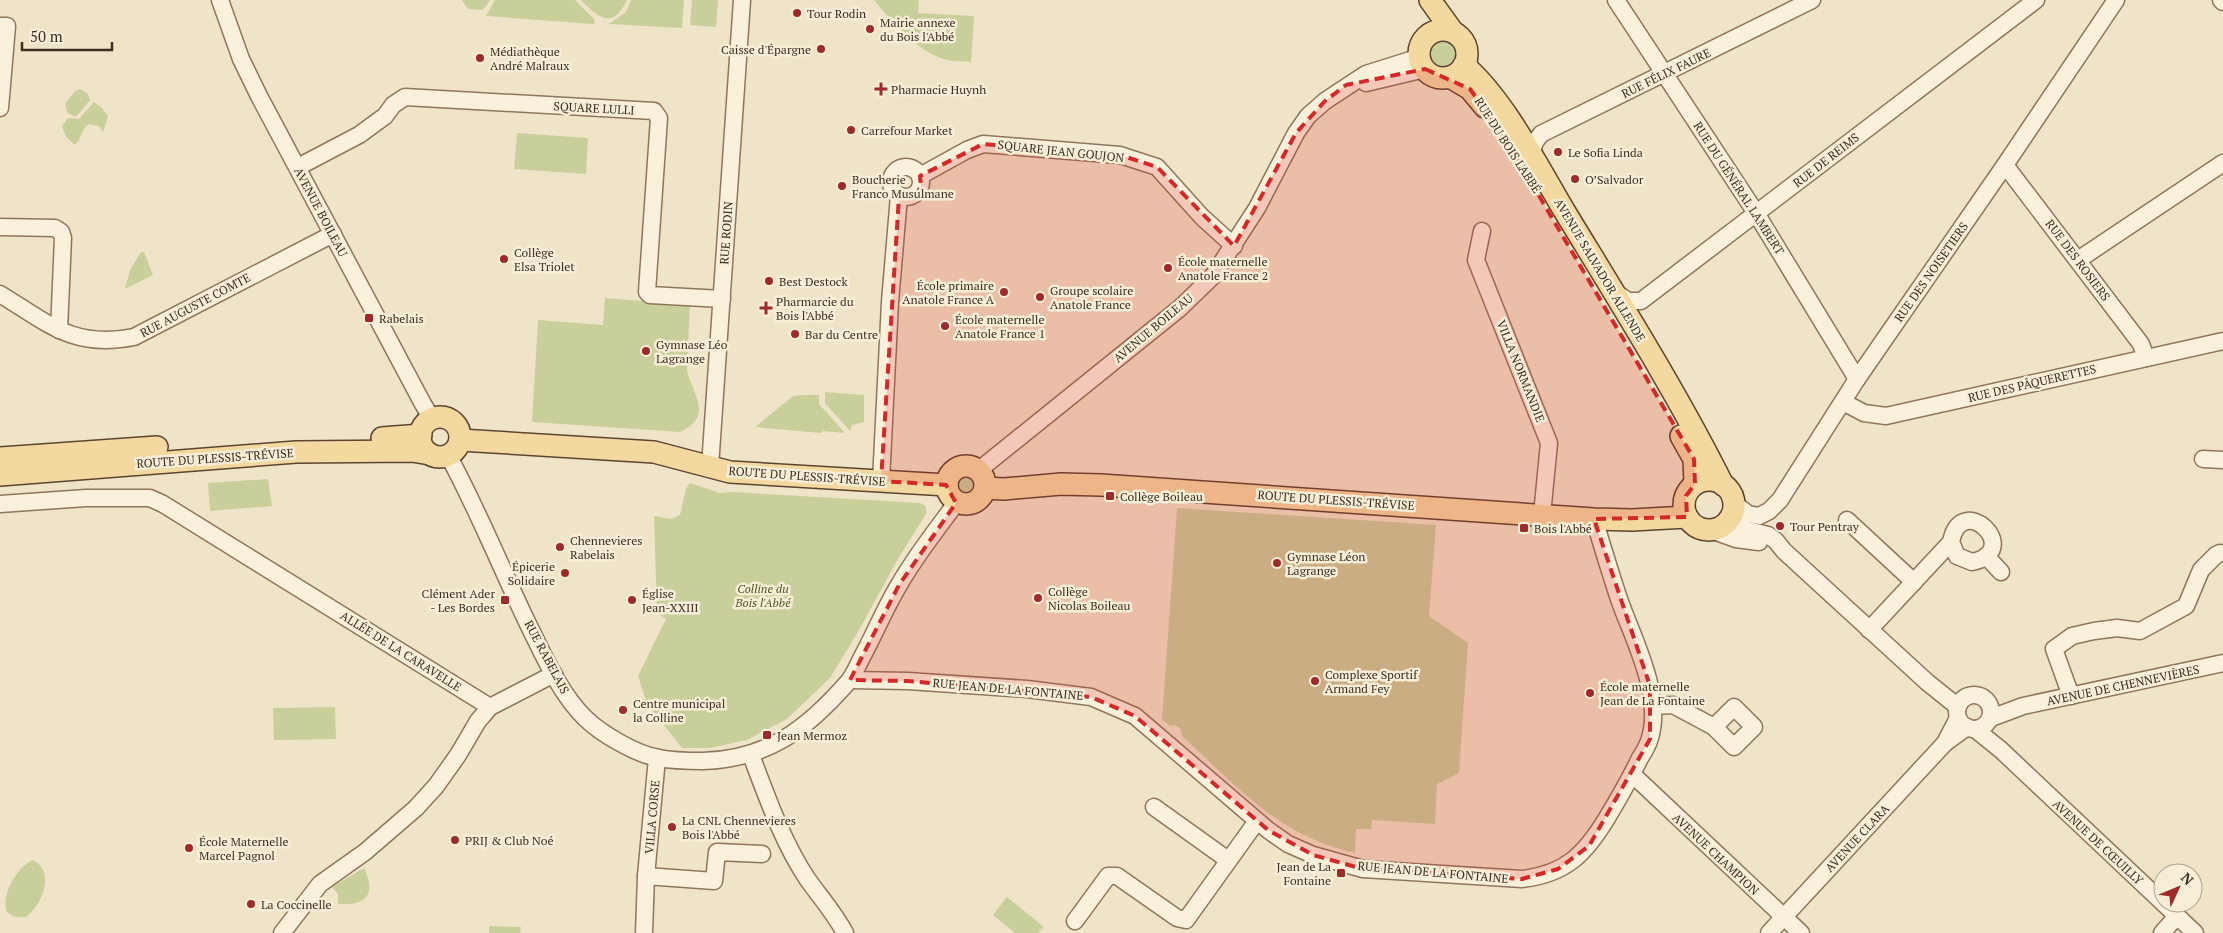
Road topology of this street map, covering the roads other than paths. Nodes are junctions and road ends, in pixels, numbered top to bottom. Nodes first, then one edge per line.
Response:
1 (220, 0) edge
2 (742, 0) edge
3 (1417, 0) edge
4 (1430, 0) edge
5 (1616, 0) edge
6 (2036, 0) edge
7 (2116, 0) edge
8 (1804, 2) edge
9 (0, 26) edge
10 (1453, 32) junction
11 (1429, 35) junction
12 (1422, 63) junction
13 (1457, 71) junction
14 (1664, 73) junction
15 (0, 108) edge
16 (1531, 155) junction
17 (2223, 163) edge
18 (2005, 165) junction
19 (298, 167) junction
20 (920, 176) junction
21 (900, 196) junction
22 (1756, 213) junction
23 (0, 227) edge
24 (1482, 231) dead end
25 (332, 234) junction
26 (1234, 246) junction
27 (2078, 260) junction
28 (1613, 290) junction
29 (0, 294) edge
30 (722, 299) junction
31 (59, 330) junction
32 (2223, 340) edge
33 (2146, 358) junction
34 (1857, 379) junction
35 (1843, 402) junction
36 (438, 441) junction
37 (0, 458) edge
38 (2203, 459) dead end
39 (2223, 460) edge
40 (710, 467) junction
41 (0, 475) edge
42 (982, 479) junction
43 (881, 481) junction
44 (1695, 484) junction
45 (1723, 485) junction
46 (952, 493) junction
47 (0, 504) edge
48 (1733, 510) junction
49 (1542, 515) junction
50 (1687, 517) junction
51 (1594, 519) junction
52 (1847, 520) dead end
53 (1711, 530) junction
54 (1951, 542) junction
55 (2222, 550) edge
56 (1784, 551) junction
57 (1986, 556) junction
58 (2001, 572) dead end
59 (1914, 582) junction
60 (1869, 630) junction
61 (2223, 663) edge
62 (554, 674) junction
63 (850, 680) junction
64 (1927, 682) junction
65 (2071, 696) junction
66 (1653, 706) junction
67 (490, 707) junction
68 (1975, 718) junction
69 (1714, 727) dead end
70 (751, 755) junction
71 (656, 758) junction
72 (1632, 774) junction
73 (1154, 807) dead end
74 (1257, 821) junction
75 (762, 854) dead end
76 (1228, 860) junction
77 (646, 876) junction
78 (2177, 916) junction
79 (1784, 917) junction
80 (1075, 921) dead end
81 (282, 933) edge
82 (644, 933) edge
83 (846, 933) edge
84 (1769, 933) edge
85 (1801, 933) edge
86 (2162, 933) edge
87 (2195, 933) edge

1 - 19 street, AVENUE BOILEAU
2 - 30 street, RUE RODIN
3 - 11 main road
4 - 10 main road
5 - 14 street, RUE DU GÉNÉRAL LAMBERT
6 - 22 street, RUE DE REIMS
7 - 18 street, RUE DES NOISETIERS
8 - 14 street, RUE FÉLIX FAURE
9 - 15 street
10 - 11 main road
10 - 13 main road
11 - 12 main road
12 - 13 main road
12 - 26 street, AVENUE BOILEAU
13 - 16 main road, AVENUE SALVADOR ALLENDE
13 - 44 main road, RUE DU BOIS L'ABBÉ
14 - 16 street, RUE FÉLIX FAURE
14 - 22 street, RUE DU GÉNÉRAL LAMBERT
16 - 28 main road, AVENUE SALVADOR ALLENDE
17 - 27 street
18 - 27 street, RUE DES ROSIERS
18 - 34 street, RUE DES NOISETIERS
19 - 25 street, AVENUE BOILEAU
19 - 30 street, SQUARE LULLI
20 - 21 street
20 - 21 street
20 - 26 street, SQUARE JEAN GOUJON
21 - 43 street
22 - 28 street, RUE DE REIMS
22 - 34 street, RUE DU GÉNÉRAL LAMBERT
23 - 31 street
24 - 49 street, VILLA NORMANDIE
25 - 31 street, RUE AUGUSTE COMTE
25 - 36 street, AVENUE BOILEAU
26 - 42 street, AVENUE BOILEAU
27 - 33 street, RUE DES ROSIERS
28 - 45 main road, AVENUE SALVADOR ALLENDE
29 - 31 street, RUE AUGUSTE COMTE
30 - 40 street, RUE RODIN
32 - 33 street, RUE DES PÂQUERETTES
33 - 35 street, RUE DES PÂQUERETTES
34 - 35 street, RUE DES NOISETIERS
35 - 48 street, RUE DES NOISETIERS
36 - 37 main road, ROUTE DU PLESSIS-TRÉVISE
36 - 40 main road, ROUTE DU PLESSIS-TRÉVISE
36 - 41 main road, ROUTE DU PLESSIS-TRÉVISE
36 - 62 street, RUE RABELAIS
38 - 39 street
40 - 43 main road, ROUTE DU PLESSIS-TRÉVISE
42 - 46 main road
42 - 46 main road
42 - 49 main road, ROUTE DU PLESSIS-TRÉVISE
43 - 46 main road, ROUTE DU PLESSIS-TRÉVISE
44 - 45 main road
44 - 50 main road
45 - 48 main road
46 - 63 street, RUE RABELAIS
47 - 67 street, ALLÉE DE LA CARAVELLE
48 - 53 main road
48 - 56 street, AVENUE DE CŒUILLY
49 - 51 main road, ROUTE DU PLESSIS-TRÉVISE
50 - 51 main road, ROUTE DU PLESSIS-TRÉVISE
50 - 53 main road
51 - 66 street, RUE JEAN DE LA FONTAINE
52 - 59 street
53 - 56 street, AVENUE DE CŒUILLY
54 - 57 street
54 - 57 street
54 - 59 street
55 - 65 street
56 - 60 street, AVENUE DE CŒUILLY
57 - 58 street
59 - 60 street
60 - 64 street, AVENUE DE CŒUILLY
61 - 65 street, AVENUE DE CHENNEVIÈRES
62 - 67 street
62 - 71 street, RUE RABELAIS
63 - 70 street, RUE RABELAIS
63 - 74 street, RUE JEAN DE LA FONTAINE
64 - 68 street, AVENUE DE CŒUILLY
64 - 68 street, AVENUE DE CŒUILLY
65 - 68 street, AVENUE DE CHENNEVIÈRES
66 - 69 street
66 - 72 street, RUE JEAN DE LA FONTAINE
67 - 81 street
68 - 78 street, AVENUE DE CŒUILLY
68 - 79 street, AVENUE CLARA
70 - 71 street, RUE RABELAIS
70 - 83 street
71 - 77 street, VILLA CORSE
72 - 74 street, RUE JEAN DE LA FONTAINE
72 - 79 street, AVENUE CHAMPION
73 - 76 street
74 - 76 street
75 - 77 street
76 - 80 street
77 - 82 street, VILLA CORSE
78 - 86 street
78 - 87 street, AVENUE DE CŒUILLY
79 - 84 street, AVENUE CLARA
79 - 85 street, AVENUE CHAMPION

